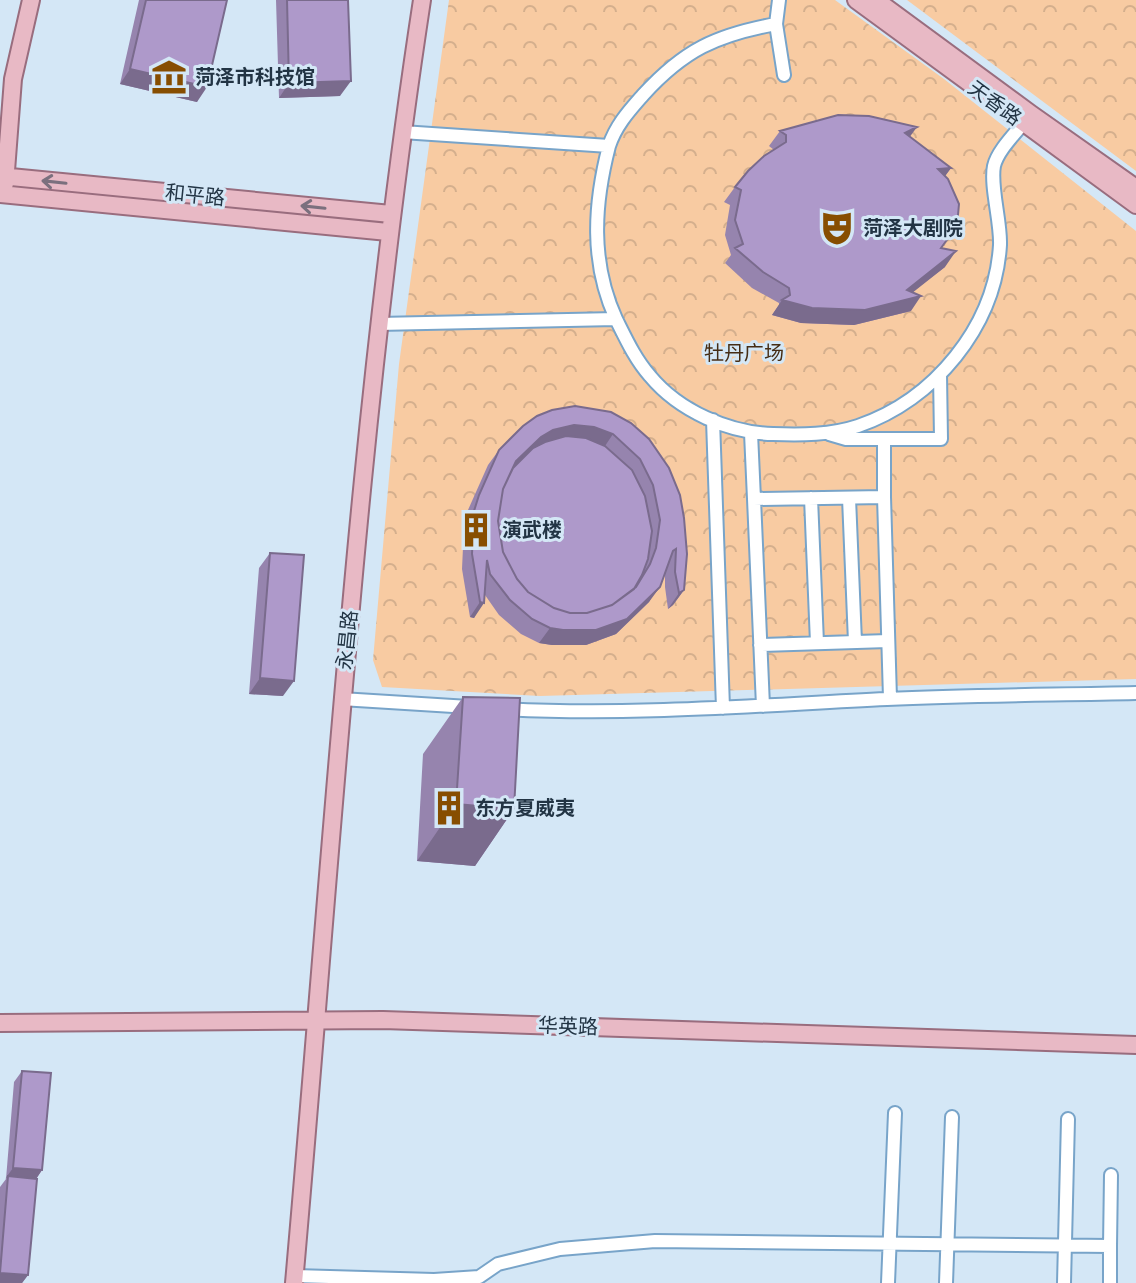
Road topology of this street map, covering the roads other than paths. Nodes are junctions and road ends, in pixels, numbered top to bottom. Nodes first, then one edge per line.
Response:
1 (31, 0) edge
2 (422, 0) edge
3 (779, 0) edge
4 (856, 0) edge
5 (876, 0) edge
6 (776, 24) junction
7 (784, 75) dead end
8 (1027, 119) junction
9 (402, 132) junction
10 (609, 146) junction
11 (2, 185) edge
12 (1136, 188) edge
13 (1136, 205) edge
14 (389, 223) junction
15 (616, 319) junction
16 (378, 324) junction
17 (940, 374) junction
18 (713, 420) junction
19 (751, 433) junction
20 (824, 433) junction
21 (884, 439) junction
22 (884, 497) junction
23 (811, 498) junction
24 (849, 498) junction
25 (754, 499) junction
26 (888, 641) junction
27 (855, 642) junction
28 (817, 643) junction
29 (760, 645) junction
30 (1136, 693) edge
31 (890, 698) junction
32 (341, 699) junction
33 (763, 706) junction
34 (479, 707) edge
35 (494, 708) edge
36 (723, 708) junction
37 (317, 1020) junction
38 (0, 1023) edge
39 (1136, 1045) edge
40 (895, 1113) dead end
41 (952, 1117) dead end
42 (1068, 1119) dead end
43 (1111, 1175) dead end
44 (946, 1244) junction
45 (890, 1245) junction
46 (1065, 1246) junction
47 (1110, 1246) junction
48 (294, 1279) edge
49 (479, 1280) edge
50 (888, 1283) edge
51 (946, 1283) edge
52 (1064, 1283) edge
53 (1110, 1283) edge

1 - 11 main road
2 - 9 main road, 永昌路
3 - 6 street
4 - 8 main road, 天香路
5 - 8 main road, 天香路
6 - 7 street
6 - 10 street
8 - 12 main road, 天香路
8 - 13 main road, 天香路
8 - 17 street
9 - 10 street
9 - 14 main road, 永昌路
10 - 15 street
11 - 14 main road, 和平路
14 - 16 main road, 永昌路
15 - 16 street
15 - 18 street
16 - 32 main road, 永昌路
17 - 20 street
17 - 21 street
18 - 19 street
18 - 36 street
19 - 20 street
19 - 25 street
20 - 21 street
21 - 22 street
22 - 24 street
22 - 26 street
23 - 24 street
23 - 25 street
23 - 28 street
24 - 27 street
25 - 29 street
26 - 27 street
26 - 31 street
27 - 28 street
28 - 29 street
29 - 33 street
30 - 31 street
31 - 33 street
32 - 34 street
32 - 37 main road, 永昌路
33 - 36 street
35 - 36 street
37 - 38 main road, 华英路
37 - 39 main road, 华英路
37 - 48 main road, 永昌路
40 - 45 street
41 - 44 street
42 - 46 street
43 - 47 street
44 - 45 street
44 - 46 street
44 - 51 street
45 - 49 street
45 - 50 street
46 - 47 street
46 - 52 street
47 - 53 street
48 - 49 street

